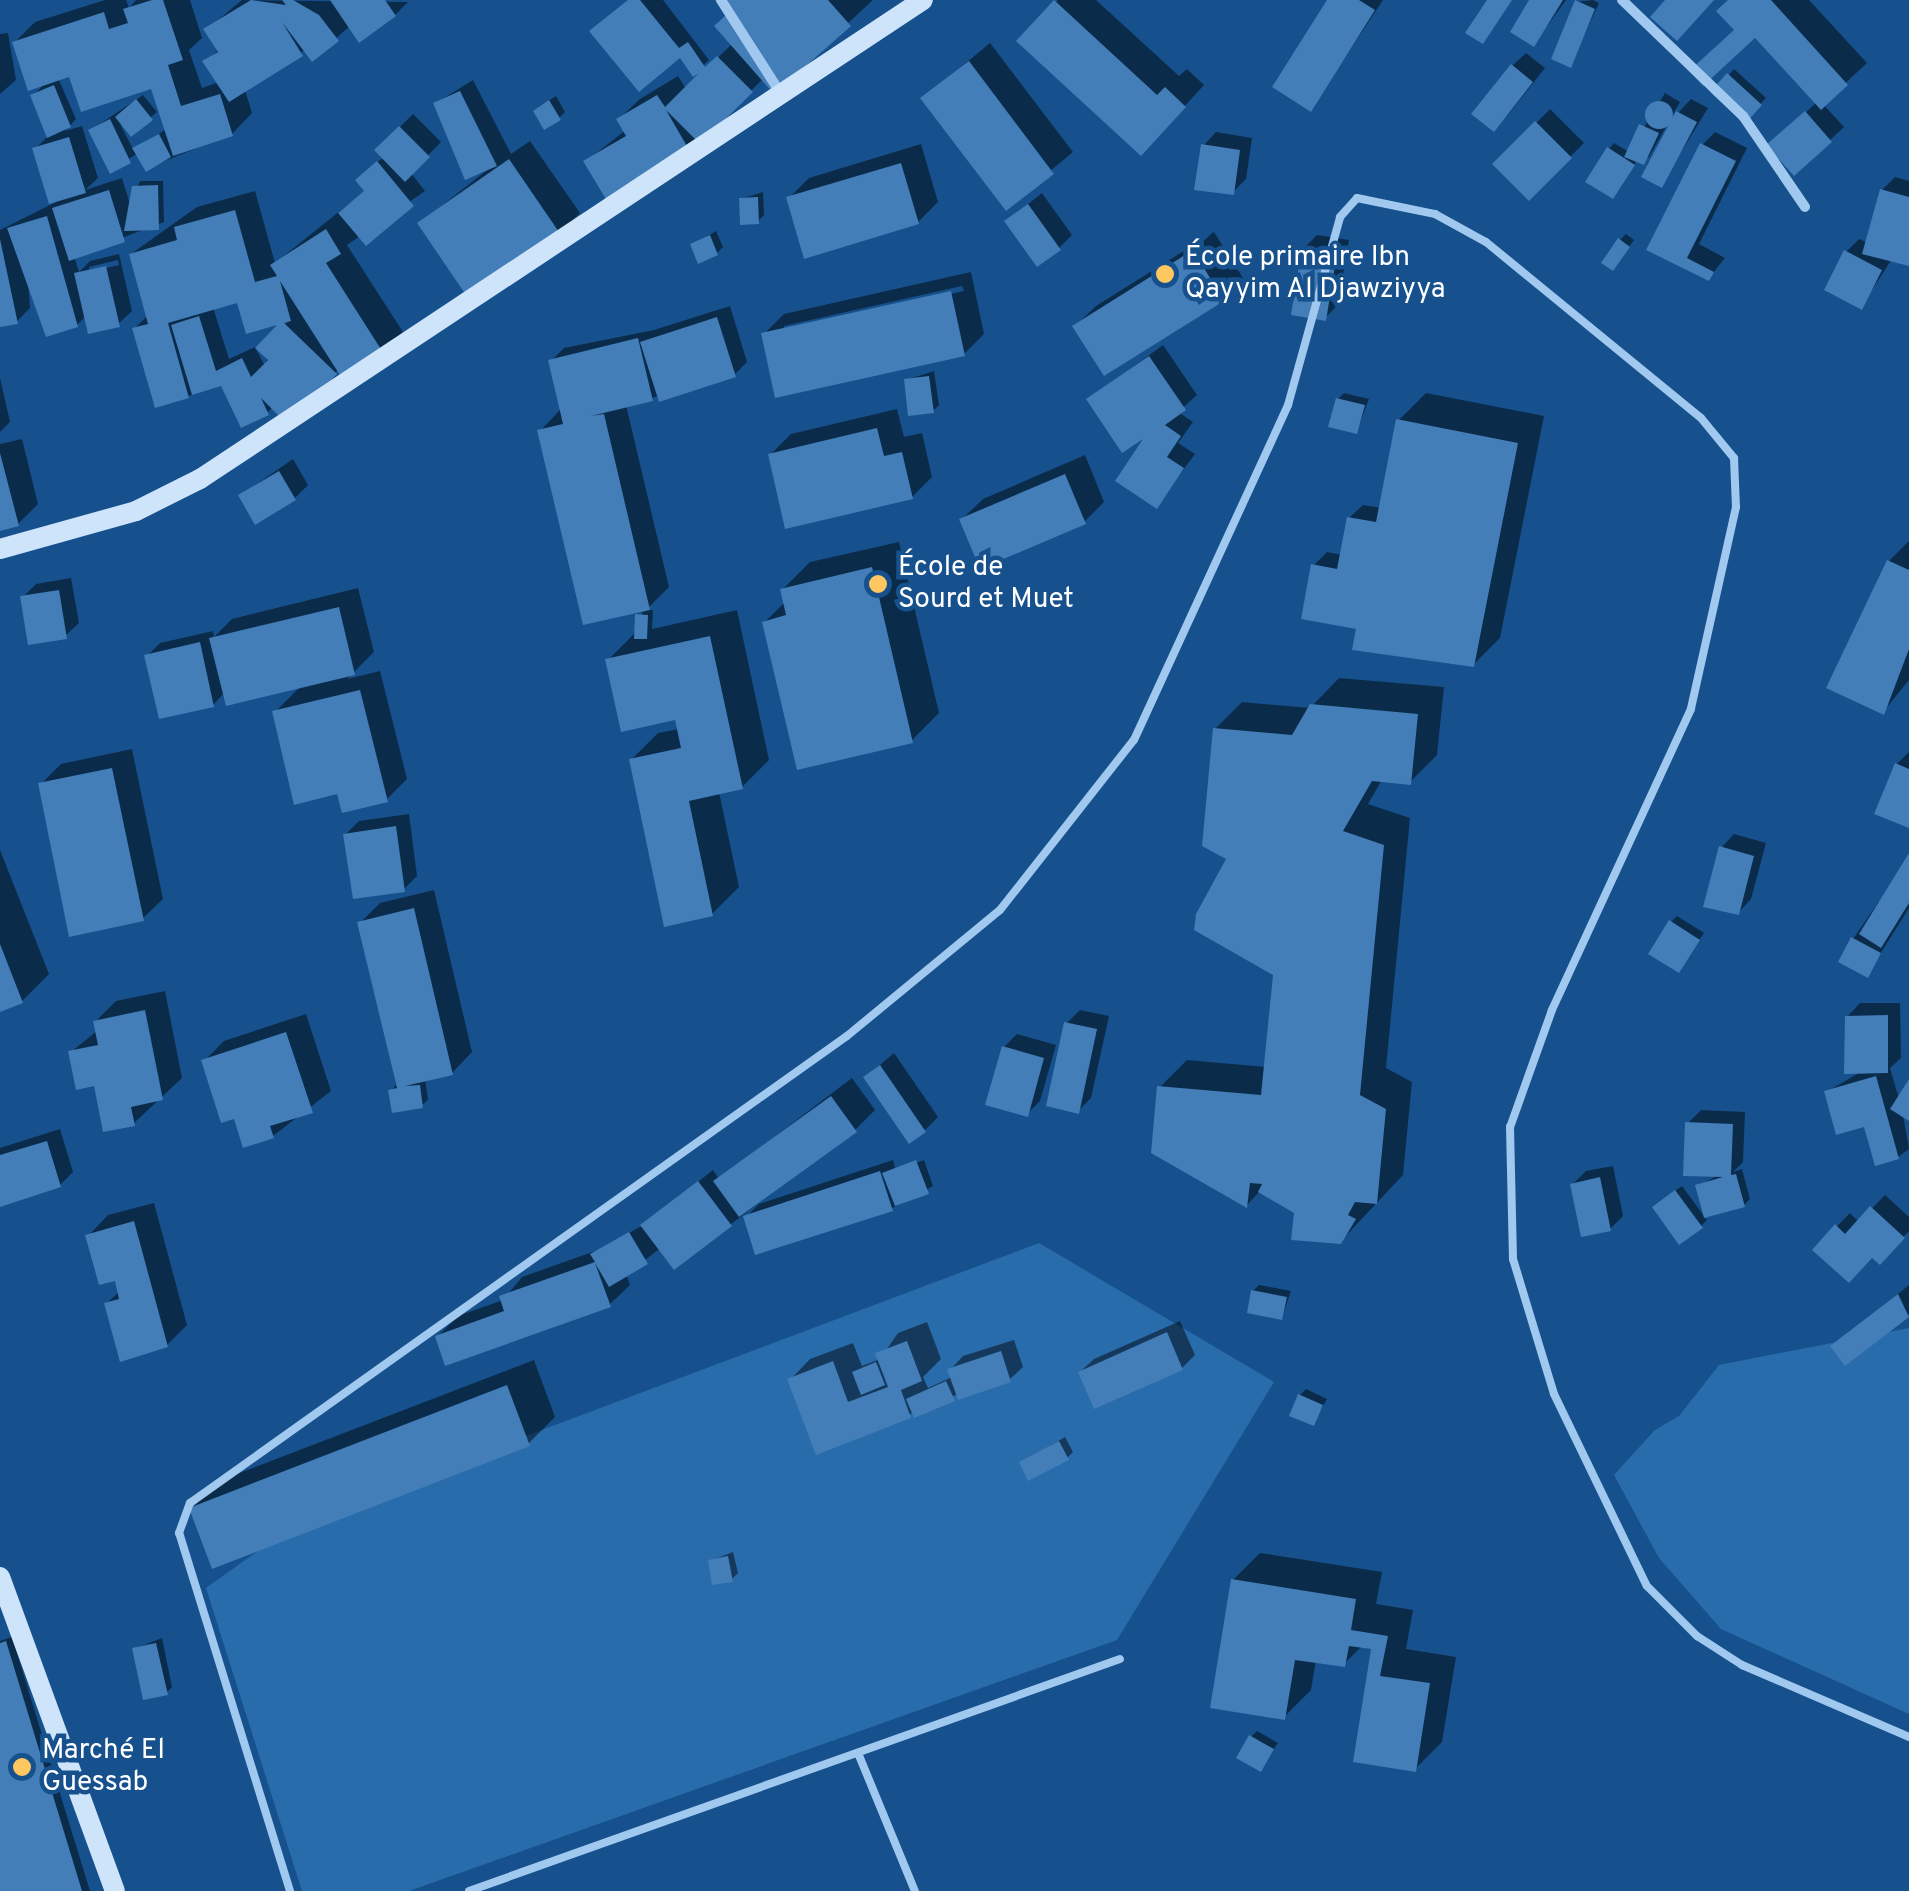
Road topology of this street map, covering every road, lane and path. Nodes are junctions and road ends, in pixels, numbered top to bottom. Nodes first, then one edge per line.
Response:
1 (721, 0) edge
2 (923, 0) edge
3 (1622, 0) edge
4 (780, 94) junction
5 (1805, 208) dead end
6 (0, 549) edge
7 (0, 1577) edge
8 (1120, 1659) dead end
9 (1909, 1737) edge
10 (858, 1753) junction
11 (115, 1891) edge
12 (290, 1891) edge
13 (469, 1891) edge
14 (915, 1891) edge

1 - 4 street
2 - 4 street
3 - 5 street
4 - 6 street
7 - 11 street
8 - 10 lane
9 - 12 lane
10 - 13 lane
10 - 14 lane

